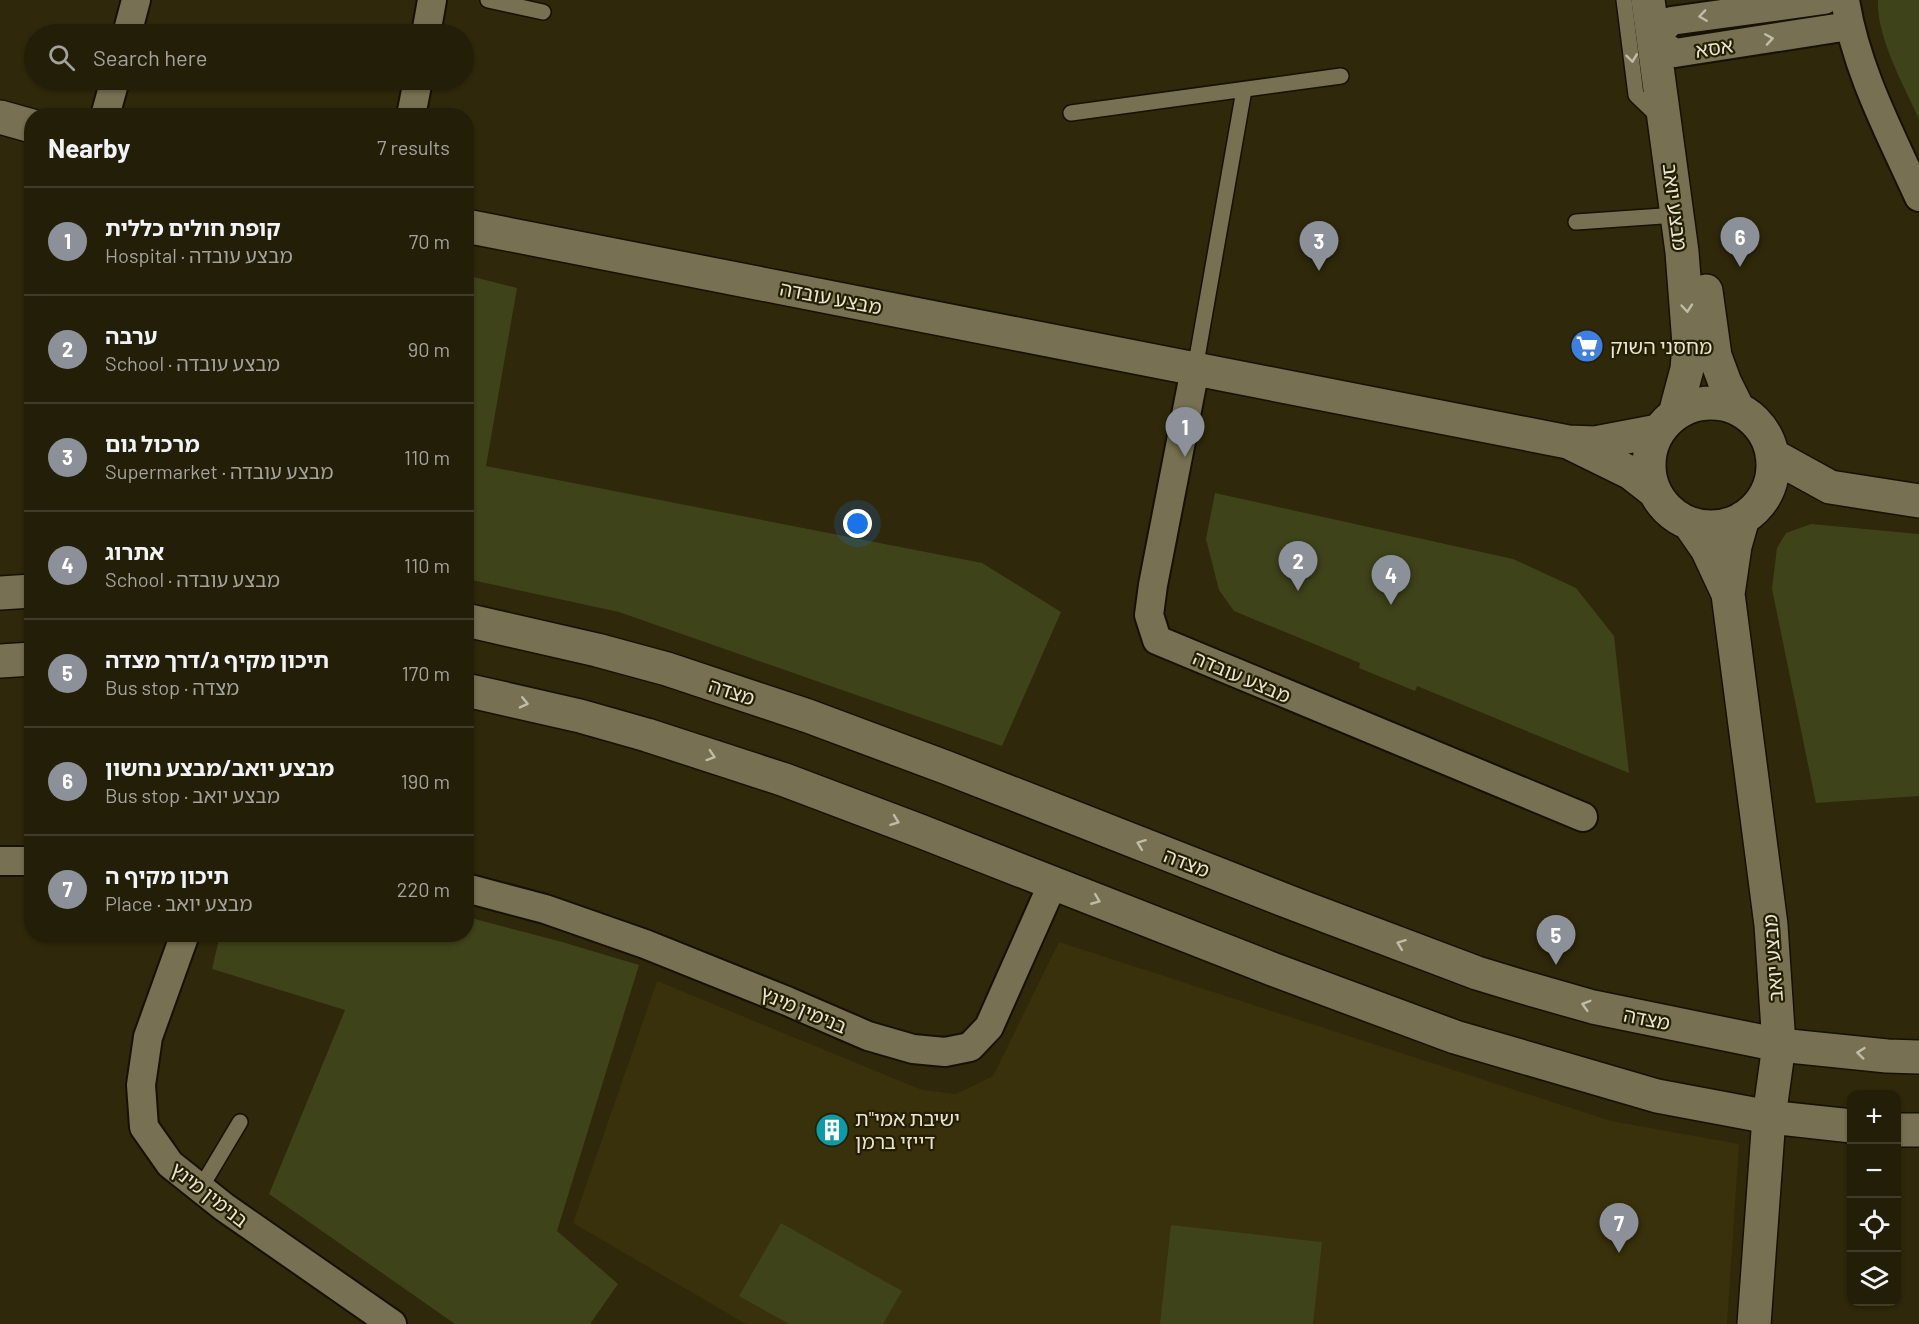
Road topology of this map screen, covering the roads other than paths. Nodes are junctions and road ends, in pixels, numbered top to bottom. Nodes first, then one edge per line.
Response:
1 (136, 0) edge
2 (432, 0) edge
3 (488, 0) edge
4 (1624, 0) edge
5 (1824, 0) edge
6 (543, 12) dead end
7 (1847, 13) edge
8 (1663, 23) edge
9 (130, 24) edge
10 (428, 24) edge
11 (1341, 76) dead end
12 (112, 90) edge
13 (416, 90) edge
14 (1244, 90) junction
15 (107, 108) edge
16 (413, 108) edge
17 (1071, 113) dead end
18 (0, 117) edge
19 (1664, 122) junction
20 (24, 124) edge
21 (1919, 197) edge
22 (1677, 215) junction
23 (1576, 222) dead end
24 (474, 228) edge
25 (1195, 369) junction
26 (1738, 410) junction
27 (1667, 422) junction
28 (1568, 442) junction
29 (1772, 455) junction
30 (1830, 487) junction
31 (1654, 491) junction
32 (1919, 501) edge
33 (1752, 511) junction
34 (1689, 523) junction
35 (24, 592) edge
36 (0, 593) edge
37 (1728, 594) junction
38 (474, 622) edge
39 (24, 660) edge
40 (0, 661) edge
41 (474, 692) edge
42 (1583, 817) dead end
43 (0, 861) edge
44 (24, 861) edge
45 (1053, 883) junction
46 (474, 890) edge
47 (182, 942) edge
48 (1779, 1045) junction
49 (1919, 1057) edge
50 (1769, 1116) junction
51 (240, 1122) dead end
52 (1847, 1126) edge
53 (1901, 1130) edge
54 (1919, 1131) edge
55 (200, 1189) junction
56 (392, 1324) edge
57 (1754, 1324) edge

1 - 9 street
2 - 10 street
3 - 6 lane
4 -> 19 lane
5 -> 8 street, אסא
8 -> 7 street, אסא
7 - 21 street, אסא
8 - 19 street, מבצע יואב
8 - 26 street, מבצע יואב
11 - 14 lane
12 - 15 street
13 - 16 street
14 - 17 lane
14 - 25 lane
18 - 20 street
19 - 22 street, מבצע יואב
22 - 23 lane
22 -> 27 street, מבצע יואב
24 - 25 street, מבצע עובדה
25 - 28 street, מבצע עובדה
25 - 42 street, מבצע עובדה
26 - 27 street
26 - 29 street
27 - 28 street, מבצע עובדה
27 - 31 street
28 - 31 street, מבצע עובדה
29 - 30 street
29 - 33 street
30 - 32 street
30 - 33 street
31 - 34 street
33 - 34 street
33 - 37 street, מבצע יואב
34 - 37 street, מבצע יואב
35 - 36 street
37 - 48 street, מבצע יואב
48 -> 38 street, מצדה
39 - 40 street
41 -> 45 street
43 - 44 street
45 - 46 street, בנימין מינץ
45 -> 50 street
47 - 55 street, בנימין מינץ
49 -> 48 street, מצדה
48 - 50 street, מבצע יואב
50 - 52 street
50 - 57 street, מבצע יואב
51 - 55 lane
53 - 54 street
55 - 56 street, בנימין מינץ

